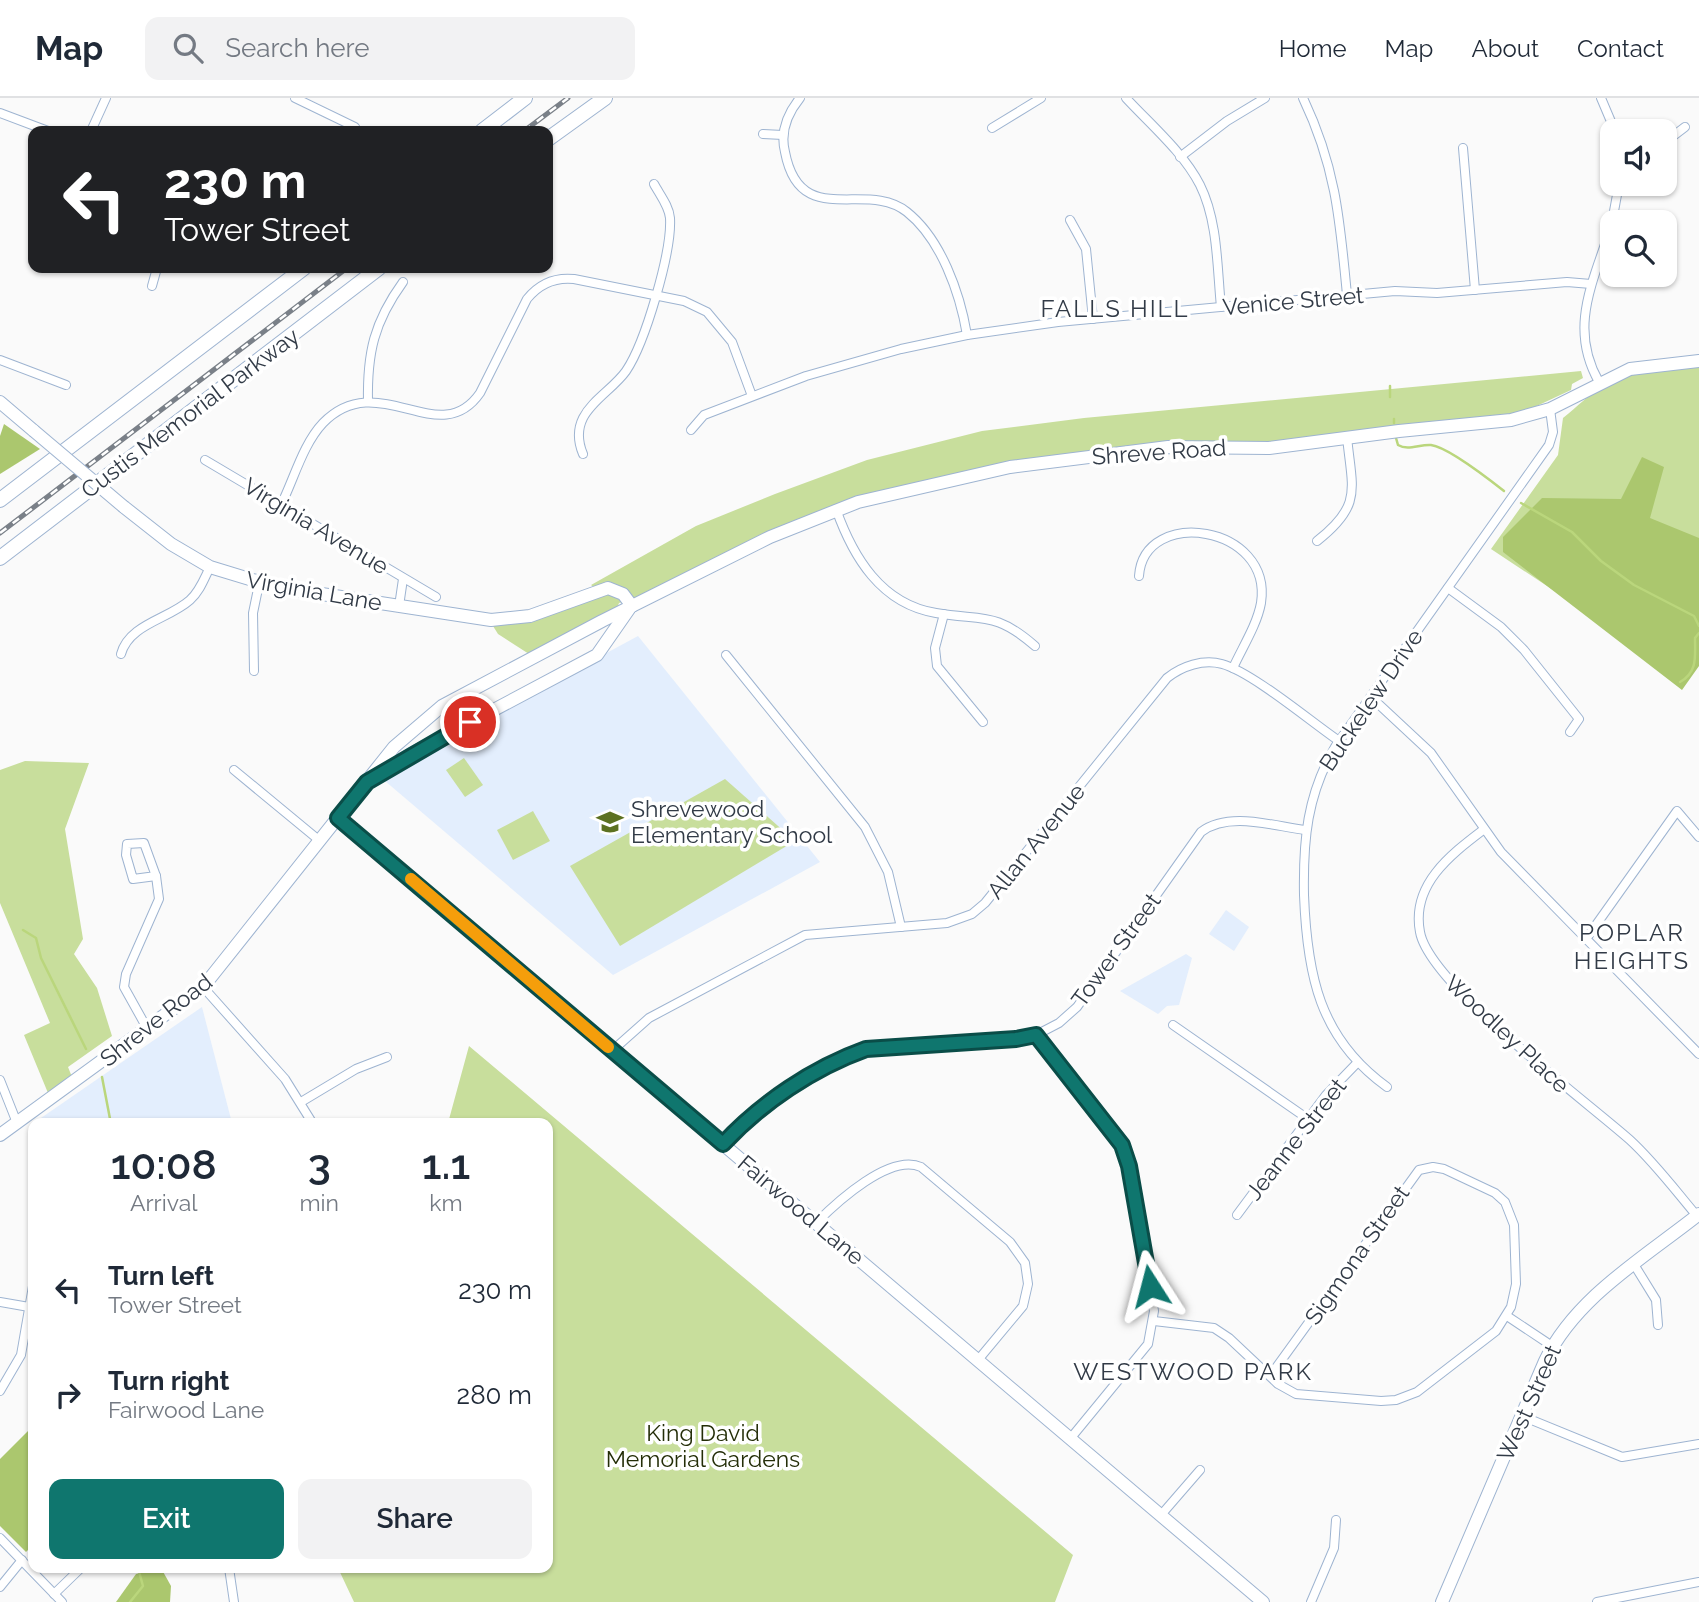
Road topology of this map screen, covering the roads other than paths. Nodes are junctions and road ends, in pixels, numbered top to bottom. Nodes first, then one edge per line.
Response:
1 (106, 98) edge
2 (295, 98) edge
3 (525, 98) edge
4 (605, 98) edge
5 (800, 98) edge
6 (1041, 98) edge
7 (1126, 98) edge
8 (1265, 98) edge
9 (1303, 98) edge
10 (1601, 98) edge
11 (0, 113) edge
12 (1610, 119) edge
13 (35, 126) edge
14 (93, 126) edge
15 (353, 126) edge
16 (489, 126) edge
17 (1685, 127) dead end
18 (992, 128) dead end
19 (1677, 133) edge
20 (763, 134) dead end
21 (553, 135) edge
22 (783, 135) junction
23 (1463, 148) dead end
24 (1180, 157) junction
25 (654, 184) dead end
26 (1070, 220) dead end
27 (1600, 258) edge
28 (156, 273) edge
29 (297, 273) edge
30 (372, 273) edge
31 (403, 282) dead end
32 (1591, 285) junction
33 (152, 286) dead end
34 (1475, 290) junction
35 (655, 295) junction
36 (1347, 295) junction
37 (1221, 307) junction
38 (1093, 319) junction
39 (967, 335) junction
40 (1699, 360) edge
41 (2, 364) edge
42 (1599, 382) junction
43 (66, 384) dead end
44 (752, 396) junction
45 (0, 402) edge
46 (368, 402) junction
47 (1550, 409) junction
48 (691, 430) dead end
49 (1347, 437) junction
50 (583, 454) dead end
51 (205, 460) dead end
52 (0, 500) edge
53 (281, 505) junction
54 (836, 509) junction
55 (1317, 541) dead end
56 (0, 558) edge
57 (210, 567) junction
58 (1139, 576) dead end
59 (403, 579) junction
60 (259, 584) junction
61 (1448, 588) junction
62 (436, 597) dead end
63 (399, 606) junction
64 (632, 606) junction
65 (944, 614) junction
66 (602, 621) junction
67 (610, 638) junction
68 (1035, 646) dead end
69 (121, 654) dead end
70 (726, 655) dead end
71 (1233, 668) junction
72 (254, 670) dead end
73 (1371, 698) junction
74 (983, 722) dead end
75 (1570, 732) dead end
76 (1339, 741) junction
77 (234, 770) dead end
78 (367, 782) junction
79 (338, 818) junction
80 (1305, 830) junction
81 (1483, 830) junction
82 (1699, 837) edge
83 (320, 841) junction
84 (156, 876) junction
85 (901, 927) junction
86 (1586, 939) junction
87 (203, 987) junction
88 (1173, 1024) dead end
89 (148, 1030) junction
90 (1036, 1035) junction
91 (613, 1051) junction
92 (1699, 1055) edge
93 (387, 1057) dead end
94 (1357, 1063) junction
95 (0, 1080) edge
96 (1387, 1087) dead end
97 (301, 1101) junction
98 (310, 1118) edge
99 (1308, 1119) junction
100 (17, 1123) junction
101 (0, 1135) edge
102 (723, 1144) junction
103 (1237, 1215) dead end
104 (1698, 1215) edge
105 (816, 1223) junction
106 (1635, 1266) junction
107 (0, 1302) edge
108 (28, 1307) edge
109 (28, 1313) edge
110 (1507, 1316) junction
111 (1154, 1321) junction
112 (1658, 1325) dead end
113 (1552, 1346) junction
114 (978, 1360) junction
115 (1269, 1376) junction
116 (0, 1391) edge
117 (1522, 1416) junction
118 (1070, 1439) junction
119 (1699, 1444) edge
120 (1200, 1470) dead end
121 (1161, 1515) junction
122 (1336, 1520) dead end
123 (0, 1538) edge
124 (22, 1560) junction
125 (28, 1566) edge
126 (34, 1573) edge
127 (76, 1573) edge
128 (230, 1573) edge
129 (1699, 1582) edge
130 (0, 1587) edge
131 (54, 1594) junction
132 (1445, 1601) edge
133 (62, 1602) edge
134 (234, 1602) edge
135 (1263, 1602) edge
136 (1311, 1602) edge
137 (1597, 1602) edge

1 - 14 street
2 - 15 street
3 - 16 highway
4 - 21 highway
5 - 22 street
6 - 18 street
7 - 24 street
8 - 24 street
9 - 36 street
10 - 12 street
11 - 13 street
17 - 19 street
20 - 22 street
22 - 39 street
23 - 34 street
24 - 37 street
25 - 35 street
26 - 38 street
27 - 32 street
28 - 33 street
29 - 52 highway, Custis Memorial Parkway
30 - 56 highway, Custis Memorial Parkway
31 - 46 street
32 - 34 street, Venice Street
32 - 42 street
34 - 36 street, Venice Street
35 - 44 street
35 - 46 street
35 - 50 street
36 - 37 street, Venice Street
37 - 38 street, Venice Street
38 - 39 street, Venice Street
39 - 44 street, Venice Street
40 - 42 main road, Shreve Road
41 - 43 street
42 - 47 main road, Shreve Road
44 - 48 street, Venice Street
45 - 57 main road, Virginia Lane, bridge
46 - 53 street
47 - 49 main road, Shreve Road
47 - 61 street, Buckelew Drive
49 - 54 main road, Shreve Road
49 - 55 street
51 - 53 street, Virginia Avenue
53 - 59 street, Virginia Avenue
54 - 64 main road, Shreve Road
54 - 65 street
57 - 60 main road, Virginia Lane
57 - 69 street
58 - 71 street
59 - 62 street
59 - 63 street, Virginia Avenue
60 - 63 main road, Virginia Lane
60 - 72 street
61 - 73 street, Buckelew Drive
61 - 75 street
63 - 64 main road, Virginia Lane
64 - 66 main road, Shreve Road
64 - 67 main road, Shreve Road
65 - 68 street
65 - 74 street
66 - 67 main road
66 - 78 main road, Shreve Road
67 - 78 main road, Shreve Road
70 - 85 street
71 - 76 street, Allan Avenue
71 - 85 street, Allan Avenue
73 - 76 street, Buckelew Drive
73 - 81 street
76 - 80 street, Buckelew Drive
77 - 83 street
78 - 79 main road, Shreve Road
79 - 83 main road, Shreve Road
79 - 91 main road, Fairwood Lane
80 - 90 street, Tower Street
80 - 94 street, Buckelew Drive
81 - 86 street
81 - 104 street, Woodley Place
82 - 86 street
83 - 87 main road, Shreve Road
84 - 84 street
84 - 89 street
85 - 91 street, Allan Avenue
86 - 92 street
87 - 89 main road, Shreve Road
87 - 97 street
88 - 99 street
89 - 100 main road, Shreve Road
90 - 102 street, Tower Street
90 - 111 street
91 - 102 main road, Fairwood Lane
93 - 97 street
94 - 96 street, Buckelew Drive
94 - 99 street, Jeanne Street
95 - 100 street
97 - 98 street
99 - 103 street, Jeanne Street
100 - 101 main road, Shreve Road
102 - 105 main road, Fairwood Lane
104 - 106 main road, West Street
105 - 114 main road, Fairwood Lane
105 - 114 street
106 - 112 street
106 - 113 main road, West Street
107 - 108 street
109 - 116 street
110 - 113 street
110 - 115 street
110 - 115 street, Sigmona Street
111 - 115 street
111 - 118 street
113 - 117 main road, West Street
114 - 118 main road, Fairwood Lane
117 - 119 street
117 - 132 main road, West Street
118 - 121 main road, Fairwood Lane
120 - 121 street
121 - 135 main road, Fairwood Lane
122 - 136 street
123 - 124 street
124 - 125 street
124 - 130 street
126 - 131 street
127 - 131 street
128 - 134 street
129 - 137 street
131 - 133 street

